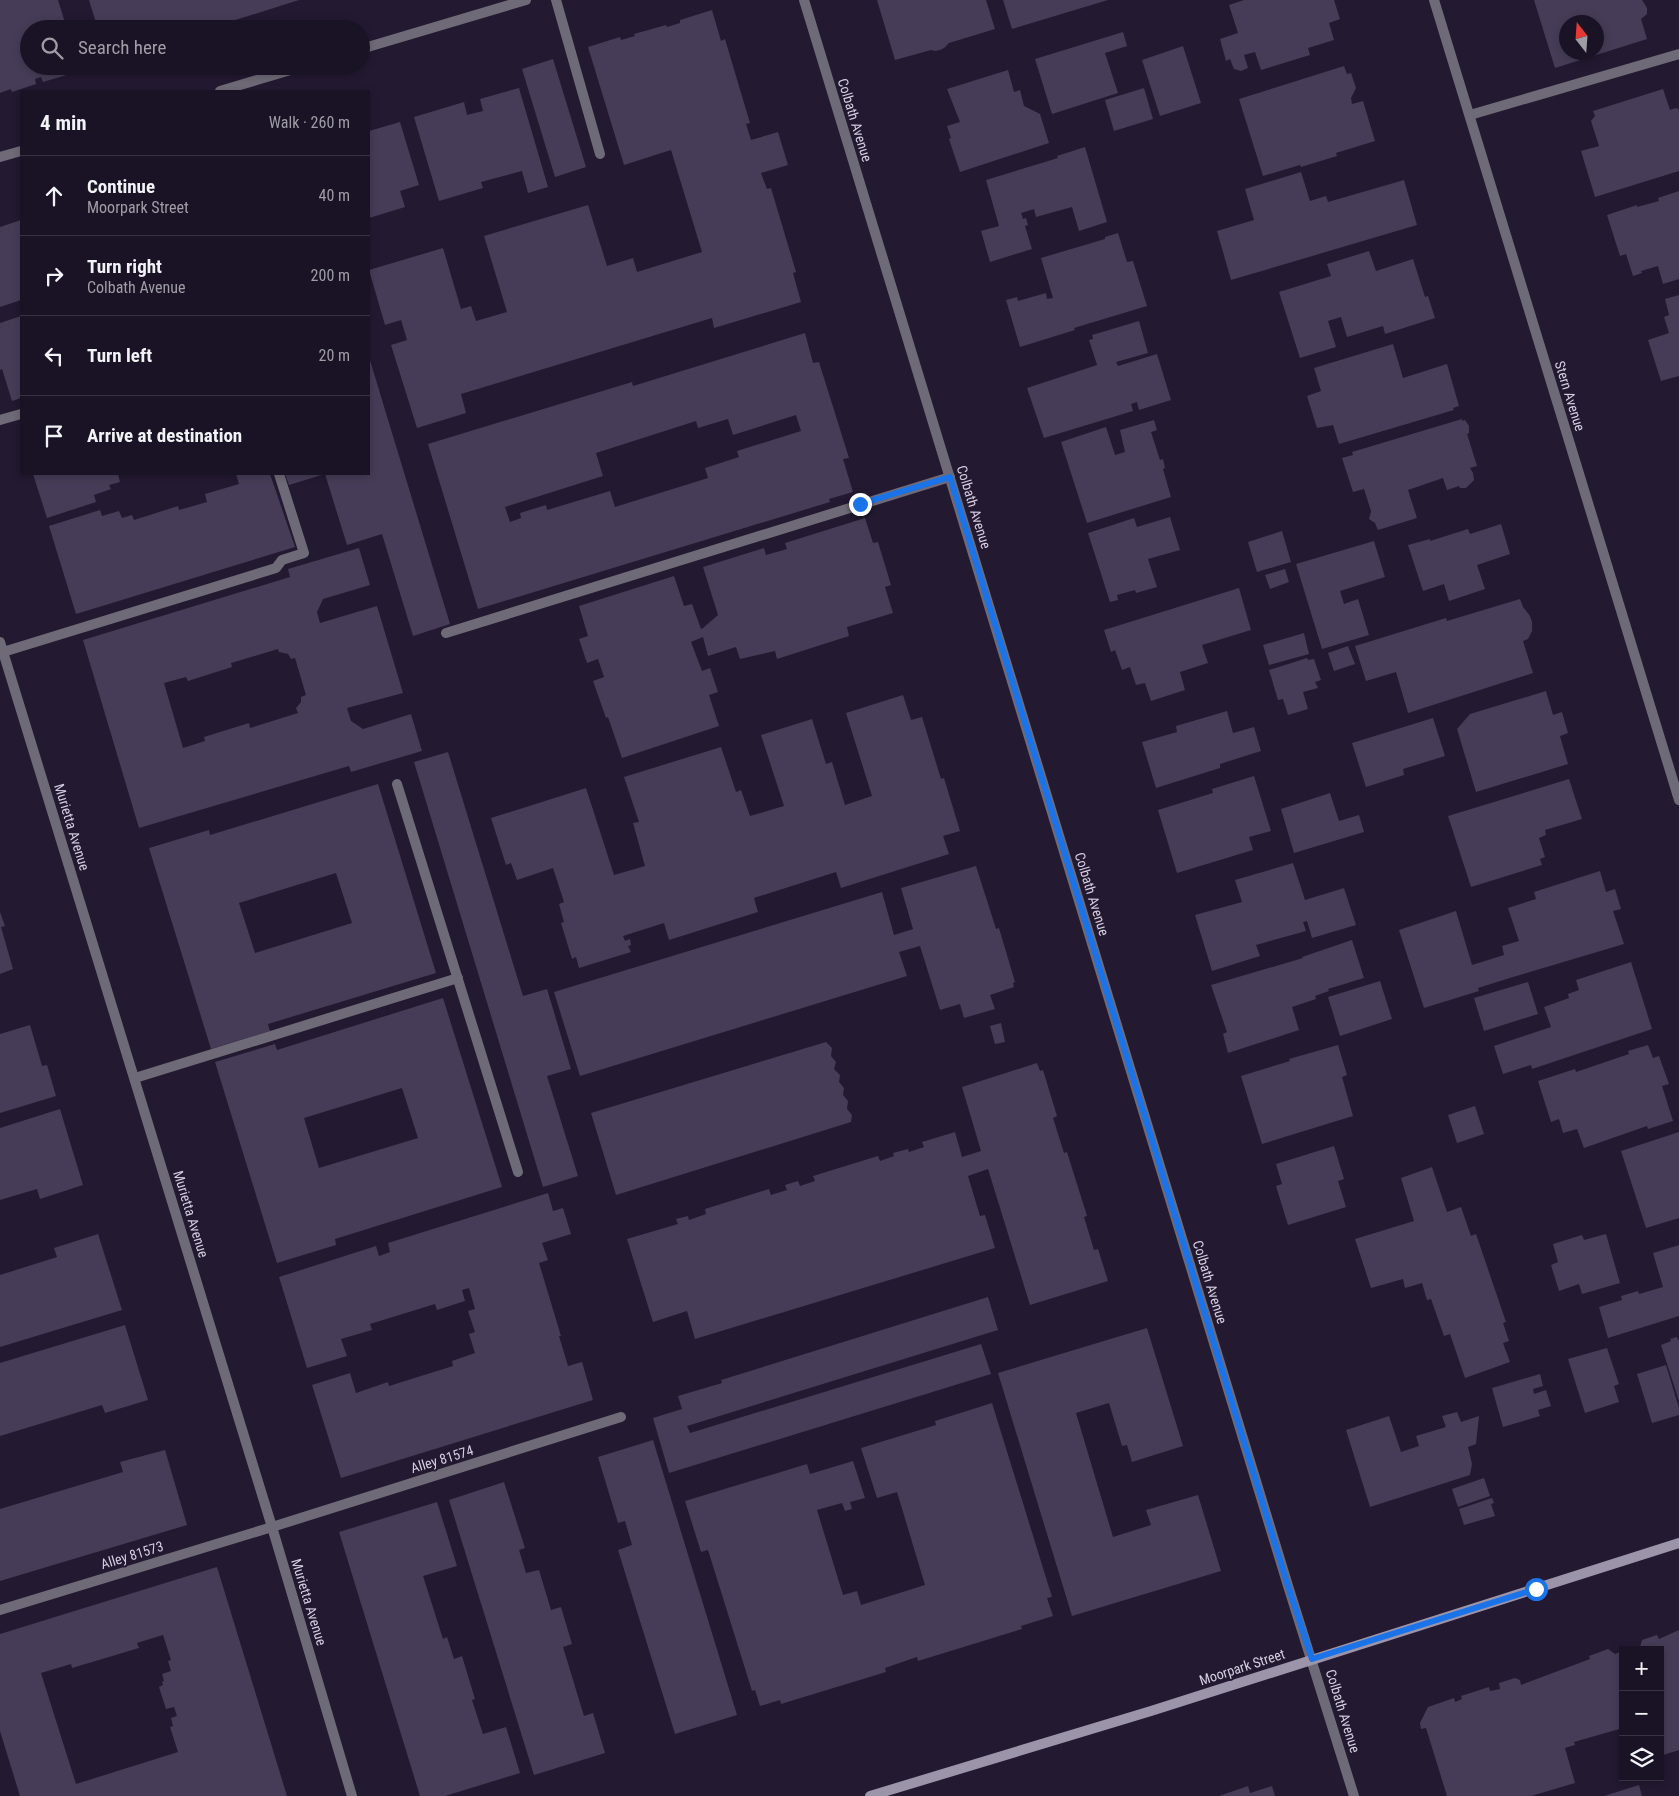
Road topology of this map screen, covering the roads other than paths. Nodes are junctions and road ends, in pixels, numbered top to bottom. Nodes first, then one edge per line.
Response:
1 (526, 0) edge
2 (556, 0) edge
3 (804, 0) edge
4 (1434, 0) edge
5 (370, 46) edge
6 (1679, 54) edge
7 (274, 75) edge
8 (223, 90) edge
9 (1470, 115) junction
10 (20, 151) edge
11 (600, 154) dead end
12 (0, 157) edge
13 (20, 414) edge
14 (0, 420) edge
15 (279, 475) edge
16 (950, 477) junction
17 (446, 633) dead end
18 (0, 642) edge
19 (3, 652) junction
20 (397, 784) dead end
21 (1679, 800) edge
22 (458, 978) junction
23 (135, 1078) junction
24 (518, 1172) dead end
25 (621, 1417) dead end
26 (272, 1527) junction
27 (1679, 1543) edge
28 (0, 1610) edge
29 (1312, 1659) junction
30 (352, 1796) edge
31 (870, 1796) edge
32 (1354, 1796) edge

1 - 5 street
2 - 11 street
3 - 16 street, Colbath Avenue
4 - 9 street, Stern Avenue
6 - 9 street
7 - 8 street
9 - 21 street, Stern Avenue
10 - 12 street
13 - 14 street
15 - 19 street
16 - 17 street
16 - 29 street, Colbath Avenue
18 - 19 street, Murietta Avenue
19 - 23 street, Murietta Avenue
20 - 22 street
22 - 23 street
22 - 24 street
23 - 26 street, Murietta Avenue
25 - 26 street, Alley 81574
26 - 28 street, Alley 81573
26 - 30 street, Murietta Avenue
27 - 29 main road, Moorpark Street
29 - 31 main road, Moorpark Street
29 - 32 street, Colbath Avenue

